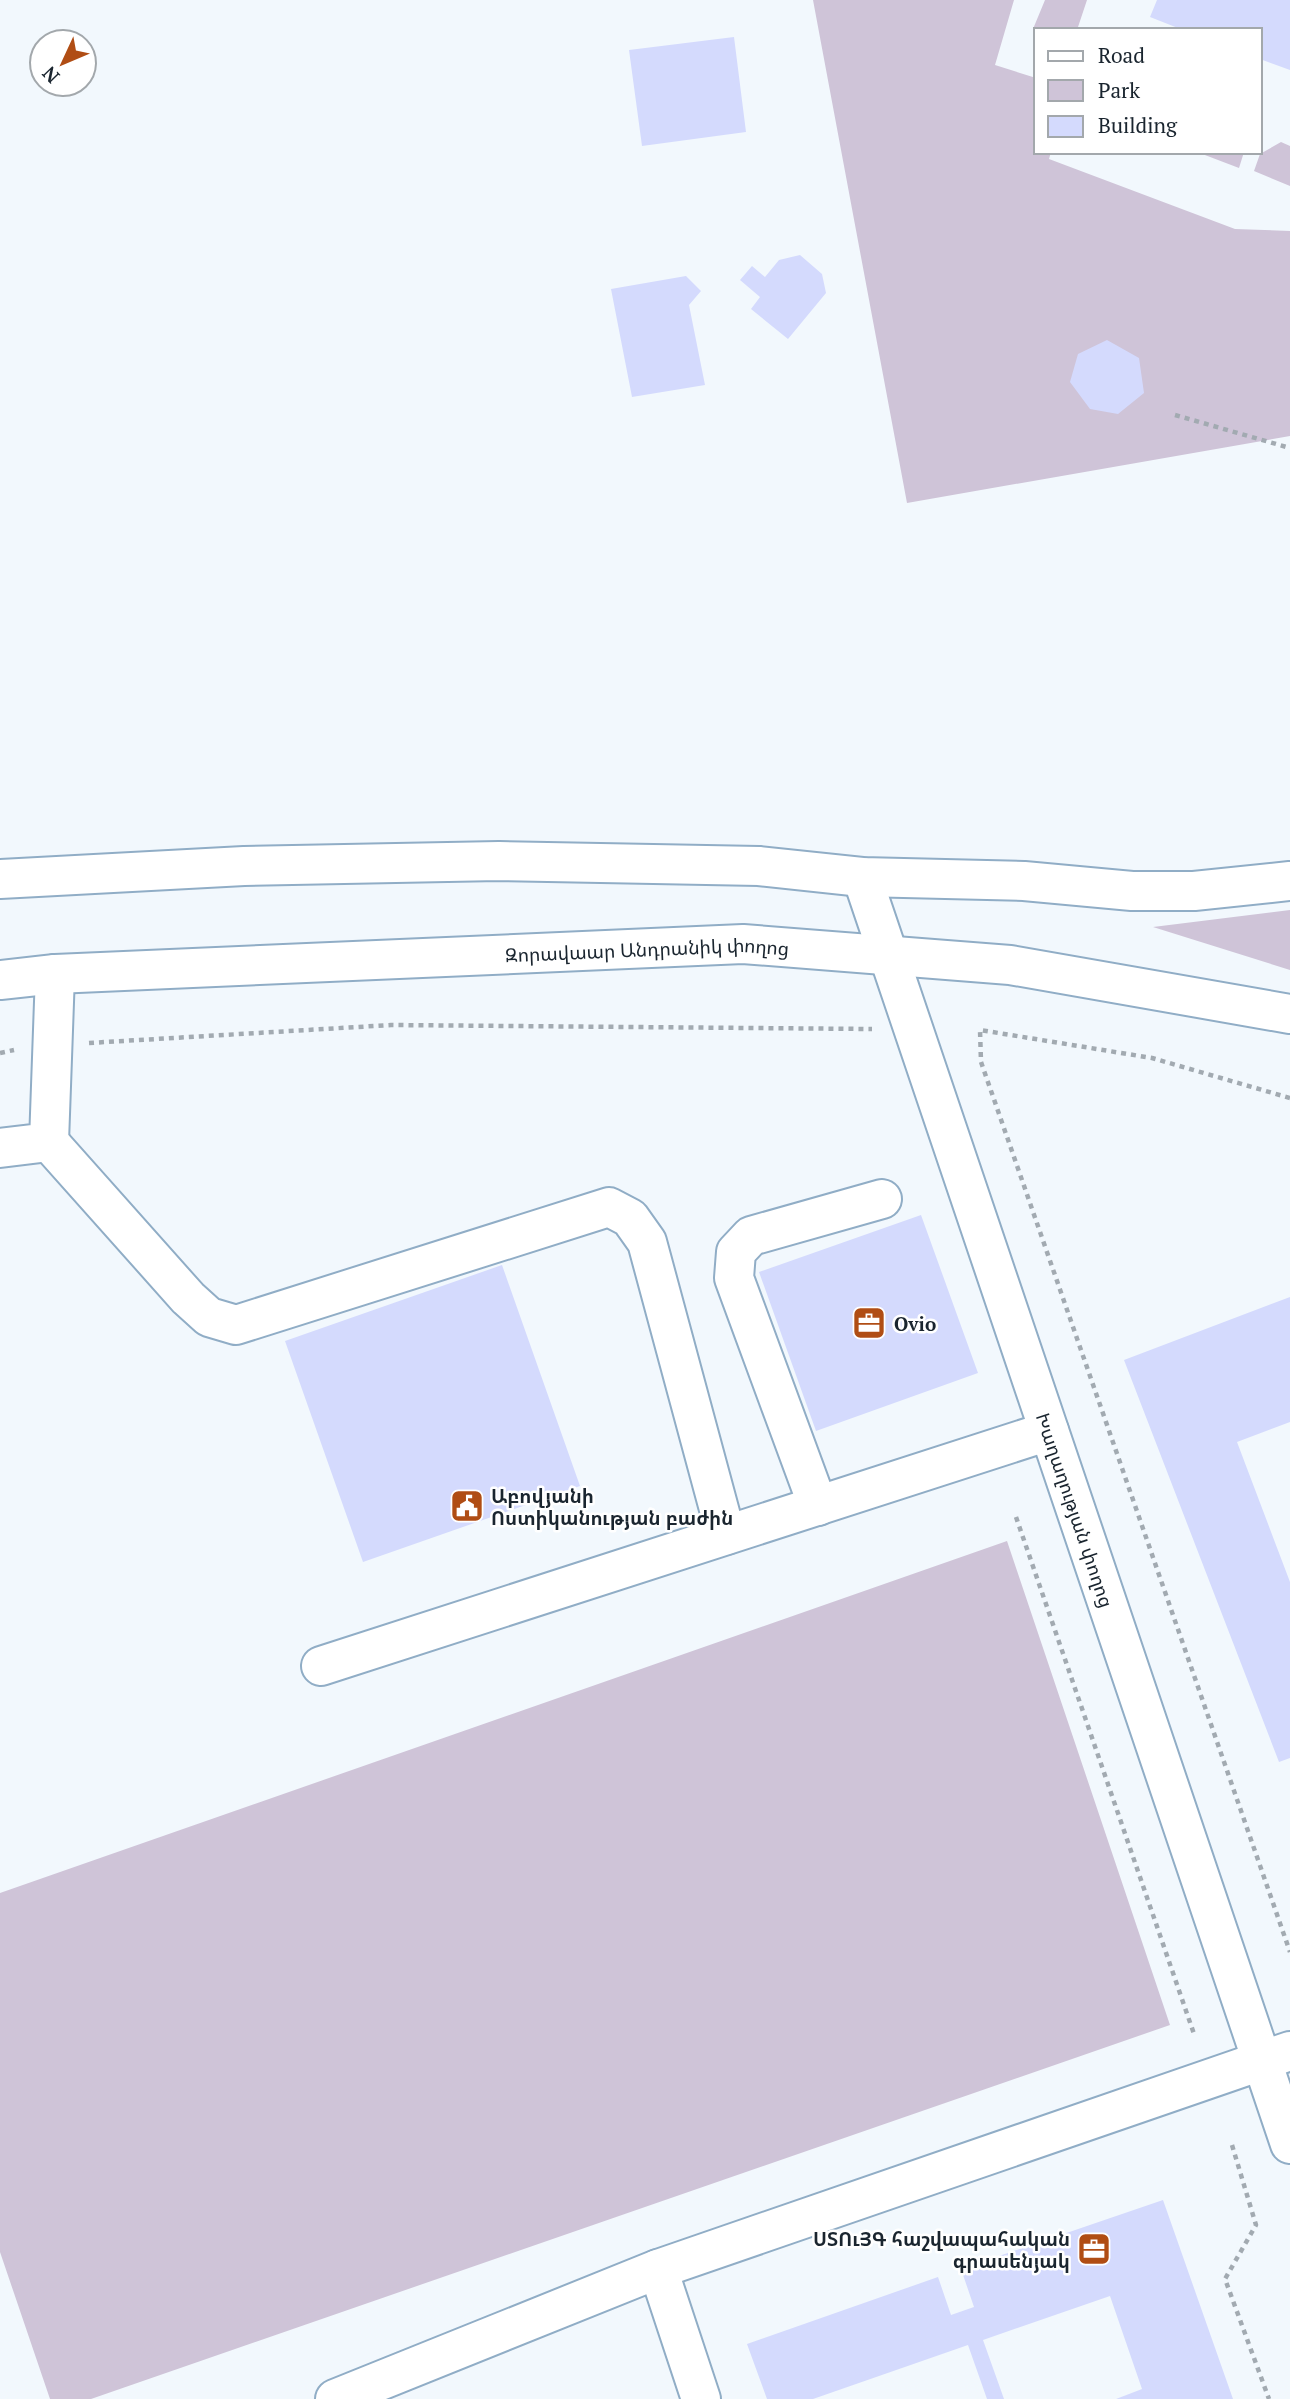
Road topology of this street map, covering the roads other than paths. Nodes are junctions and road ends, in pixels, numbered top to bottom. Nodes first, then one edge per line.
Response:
1 (862, 877) junction
2 (0, 879) edge
3 (1290, 881) edge
4 (888, 953) junction
5 (55, 974) junction
6 (0, 980) edge
7 (1290, 1014) edge
8 (49, 1143) junction
9 (0, 1148) edge
10 (883, 1199) dead end
11 (1049, 1432) junction
12 (818, 1506) junction
13 (726, 1535) junction
14 (321, 1666) dead end
15 (1276, 2056) edge
16 (1290, 2144) edge
17 (658, 2269) junction
18 (335, 2399) edge
19 (701, 2399) edge

1 - 2 street
1 - 3 street
1 - 4 street, Խաղաղության փողոց
4 - 5 street, Զորավաար Անդրանիկ փողոց
4 - 7 street, Զորավաար Անդրանիկ փողոց
4 - 11 street, Խաղաղության փողոց
5 - 6 street, Զորավաար Անդրանիկ փողոց
5 - 8 street
8 - 9 street
8 - 13 street
10 - 12 street
11 - 12 street
11 - 15 street, Խաղաղության փողոց
12 - 13 street
13 - 14 street
15 - 16 street, Խաղաղության փողոց
15 - 17 street
17 - 18 street
17 - 19 street

